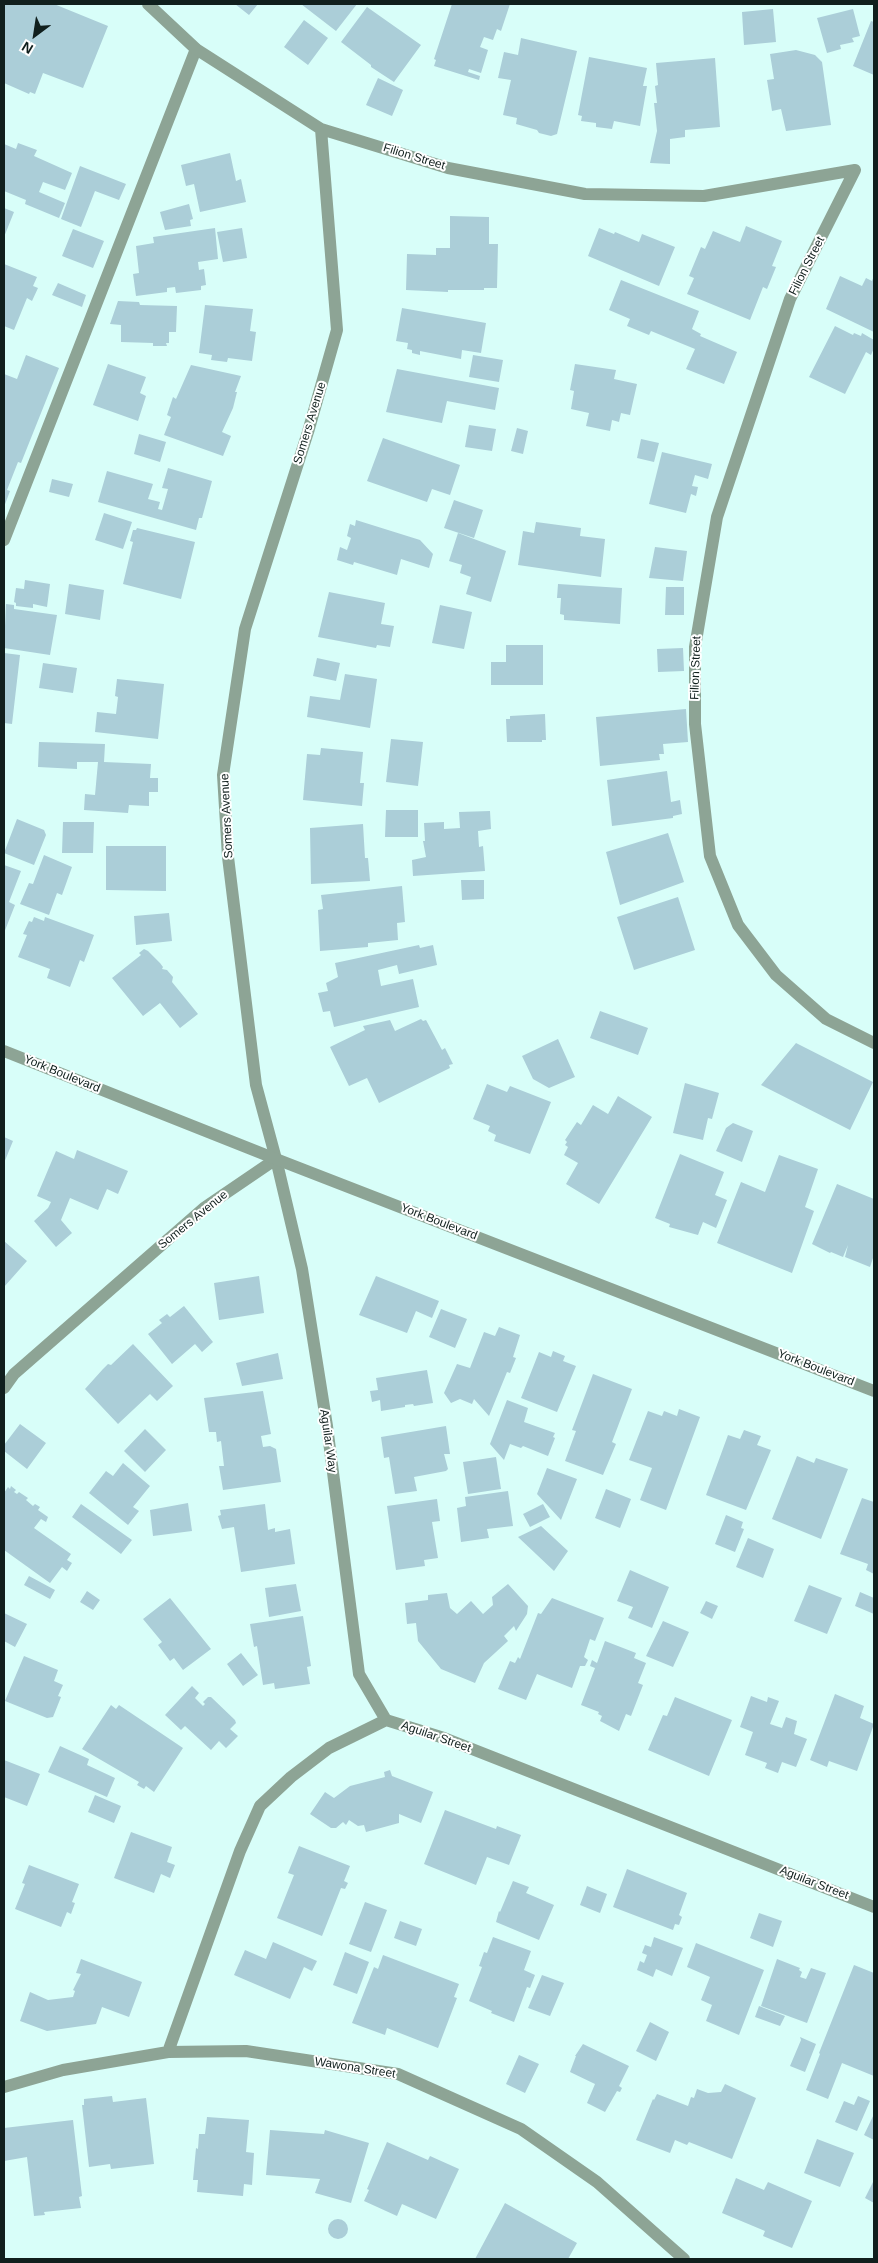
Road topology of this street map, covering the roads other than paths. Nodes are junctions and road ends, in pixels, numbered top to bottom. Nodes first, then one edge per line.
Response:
1 (148, 4) edge
2 (196, 49) junction
3 (321, 128) junction
4 (4, 540) edge
5 (874, 1043) edge
6 (4, 1051) edge
7 (276, 1159) junction
8 (4, 1388) edge
9 (874, 1391) edge
10 (386, 1720) junction
11 (874, 1907) edge
12 (168, 2052) junction
13 (4, 2087) edge
14 (684, 2259) edge

1 - 2 street, Filion Street
2 - 3 street, Filion Street
2 - 4 street
3 - 5 street, Filion Street
3 - 7 street, Somers Avenue
6 - 7 street, York Boulevard
7 - 8 street, Somers Avenue
7 - 9 street, York Boulevard
7 - 10 street, Aguilar Way
10 - 11 street, Aguilar Street
10 - 12 street, Aguilar Street
12 - 13 street, Wawona Street
12 - 14 street, Wawona Street

